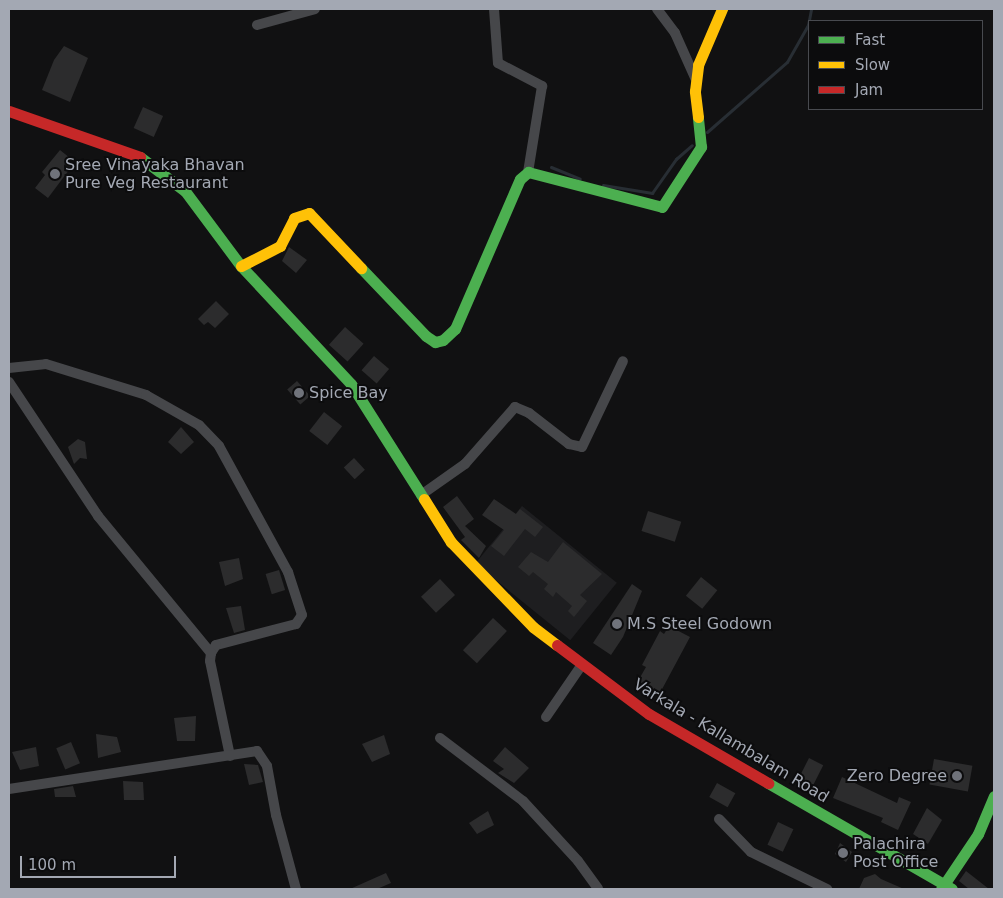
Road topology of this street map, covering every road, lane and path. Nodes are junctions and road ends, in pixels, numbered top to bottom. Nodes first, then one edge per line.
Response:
1 (315, 9) edge
2 (494, 9) edge
3 (657, 9) edge
4 (722, 9) edge
5 (257, 25) dead end
6 (696, 81) junction
7 (9, 111) edge
8 (528, 172) junction
9 (241, 266) junction
10 (623, 361) dead end
11 (9, 368) edge
12 (9, 382) edge
13 (421, 495) junction
14 (211, 653) junction
15 (581, 666) junction
16 (546, 717) dead end
17 (440, 738) dead end
18 (230, 756) junction
19 (9, 789) edge
20 (994, 796) edge
21 (719, 818) dead end
22 (946, 887) edge
23 (296, 889) edge
24 (598, 889) edge
25 (827, 889) edge

1 - 5 street
2 - 8 street
3 - 6 street
4 - 6 main road
6 - 8 main road
7 - 9 main road, Varkala - Kallambalam Road
8 - 9 main road
9 - 13 main road, Varkala - Kallambalam Road
10 - 13 street
11 - 14 street
12 - 14 street
13 - 15 main road, Varkala - Kallambalam Road
14 - 18 street
15 - 16 street
15 - 22 main road, Varkala - Kallambalam Road
17 - 24 street
18 - 19 street
18 - 23 street
20 - 22 main road
21 - 25 street

